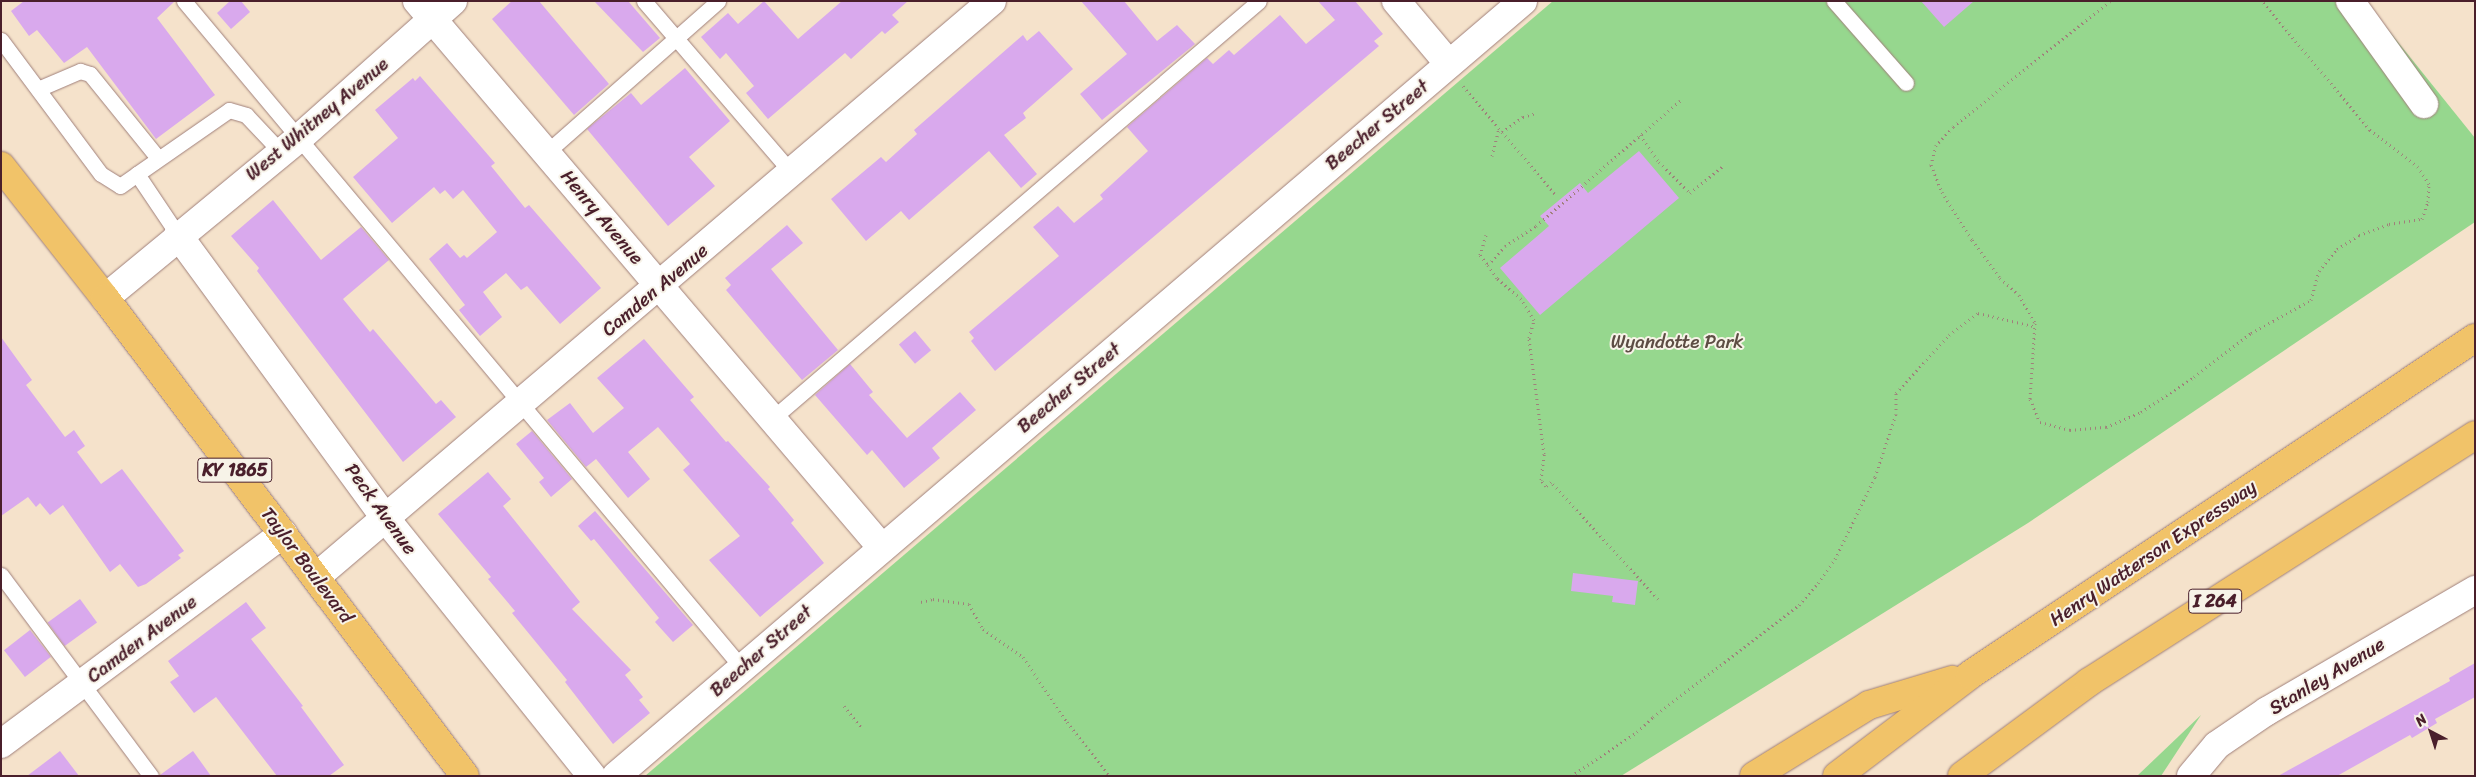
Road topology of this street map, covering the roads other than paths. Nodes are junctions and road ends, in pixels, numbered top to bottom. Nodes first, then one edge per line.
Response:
1 (184, 1) edge
2 (453, 1) edge
3 (644, 1) edge
4 (718, 1) edge
5 (992, 1) edge
6 (1259, 1) edge
7 (1396, 1) edge
8 (1523, 1) edge
9 (1834, 1) edge
10 (2350, 1) edge
11 (425, 10) edge
12 (676, 38) junction
13 (1, 40) edge
14 (1449, 64) junction
15 (1906, 83) dead end
16 (38, 89) junction
17 (2424, 104) dead end
18 (289, 146) junction
19 (547, 152) junction
20 (158, 158) junction
21 (1, 166) edge
22 (792, 173) junction
23 (137, 174) junction
24 (178, 235) junction
25 (660, 286) junction
26 (105, 298) junction
27 (2475, 338) edge
28 (522, 402) junction
29 (773, 418) junction
30 (2475, 435) edge
31 (386, 519) junction
32 (283, 534) junction
33 (882, 548) junction
34 (1, 575) edge
35 (316, 577) junction
36 (2475, 590) edge
37 (742, 668) junction
38 (1970, 675) junction
39 (82, 684) junction
40 (1, 744) edge
41 (151, 776) edge
42 (465, 776) edge
43 (592, 776) edge
44 (616, 776) edge
45 (1754, 776) edge
46 (1837, 776) edge
47 (1962, 776) edge
48 (2191, 776) edge

1 - 18 lane
2 - 11 street, West Whitney Avenue
3 - 12 lane
4 - 12 lane
5 - 22 street, Camden Avenue
6 - 29 lane
7 - 14 street
8 - 14 street, Beecher Street
9 - 15 lane
10 - 17 street
11 - 18 street, West Whitney Avenue
11 - 19 street, Henry Avenue
12 - 19 lane
12 - 22 lane
13 - 16 lane
14 - 33 street, Beecher Street
16 - 20 lane
16 - 23 lane
18 - 20 lane
18 - 24 street, West Whitney Avenue
18 - 28 lane
19 - 25 street, Henry Avenue
20 - 23 lane
21 - 26 main road, Taylor Boulevard / KY 1865
22 - 25 street, Camden Avenue
23 - 24 lane
24 - 26 street, West Whitney Avenue
24 - 31 street, Peck Avenue
25 - 28 street, Camden Avenue
25 - 29 street, Henry Avenue
26 - 32 main road, Taylor Boulevard / KY 1865
27 - 38 main road, Henry Watterson Expressway
28 - 31 street, Camden Avenue
28 - 37 lane
29 - 33 street, Henry Avenue
30 - 47 main road, I 264
31 - 35 street, Camden Avenue
31 - 43 street, Peck Avenue
32 - 35 main road, Taylor Boulevard / KY 1865
32 - 39 street, Camden Avenue
33 - 37 street, Beecher Street
34 - 39 lane
35 - 42 main road, Taylor Boulevard / KY 1865
36 - 48 street, Stanley Avenue
37 - 44 street, Beecher Street
38 - 45 main road
38 - 46 main road, Henry Watterson Expressway
39 - 40 street, Camden Avenue
39 - 41 lane

